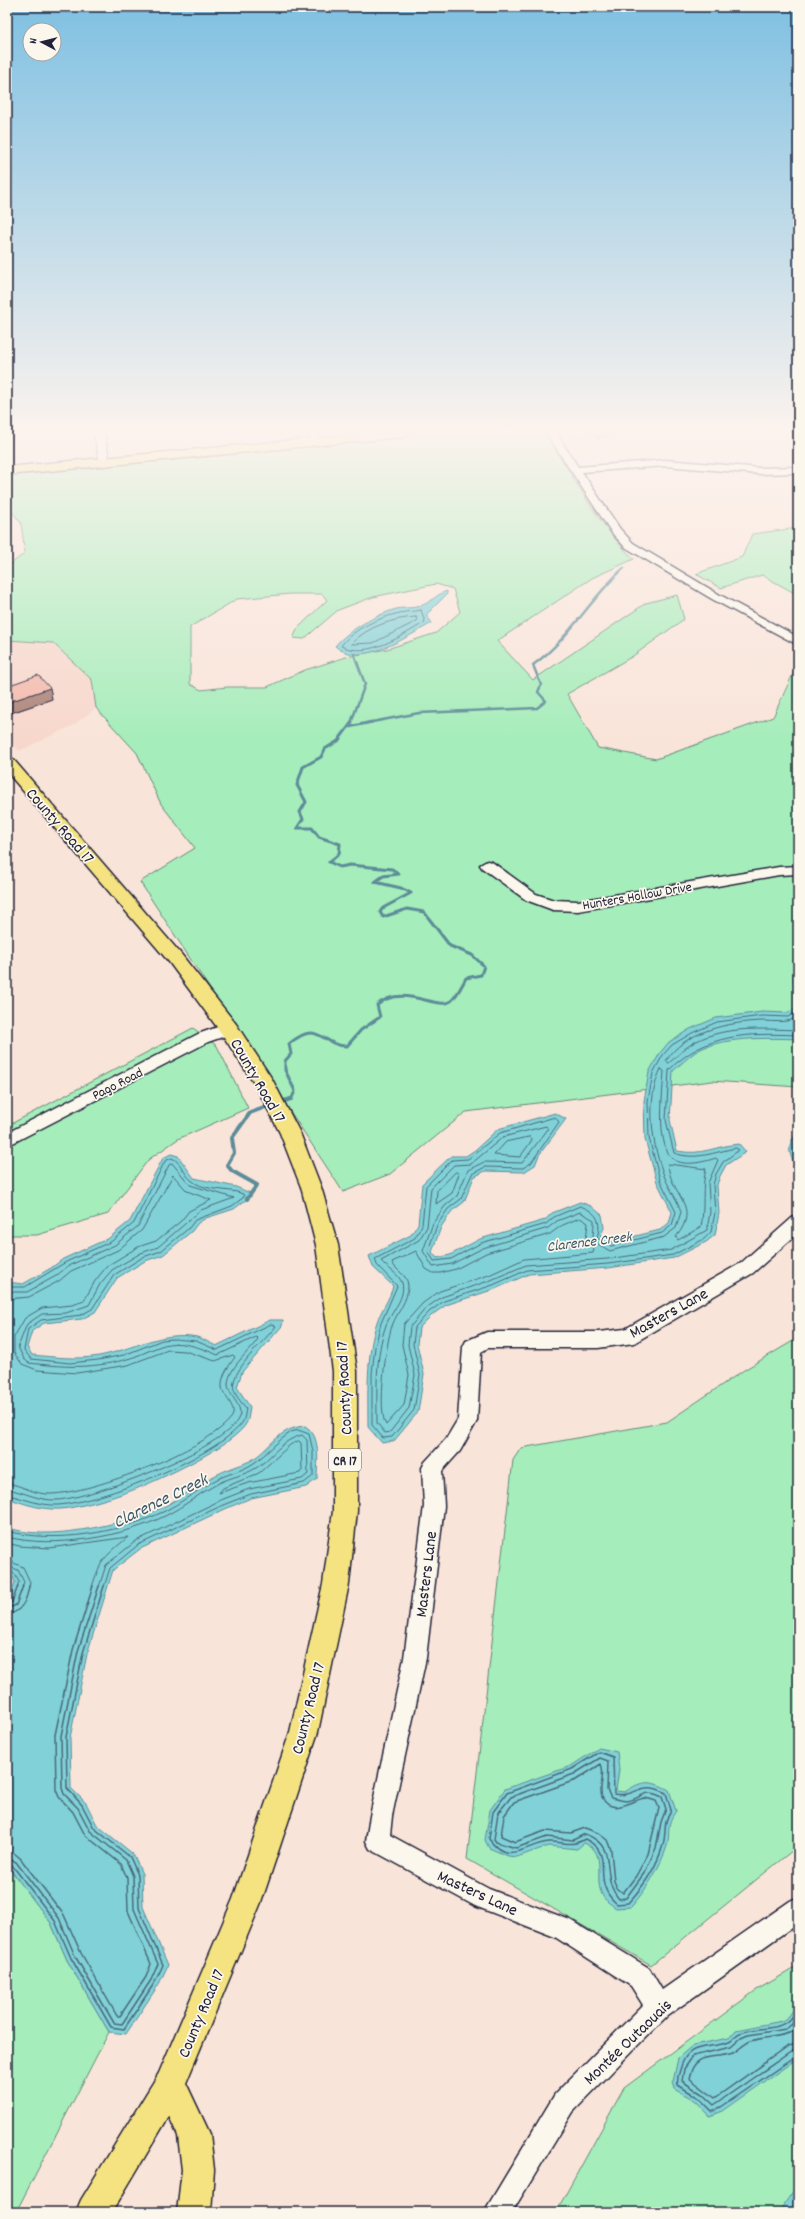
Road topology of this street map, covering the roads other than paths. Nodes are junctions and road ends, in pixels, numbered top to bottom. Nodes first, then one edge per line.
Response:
1 (622, 537) edge
2 (798, 642) edge
3 (7, 762) edge
4 (487, 865) dead end
5 (798, 870) edge
6 (229, 1029) junction
7 (7, 1140) edge
8 (798, 1222) edge
9 (798, 1909) edge
10 (658, 2007) junction
11 (170, 2084) junction
12 (93, 2212) edge
13 (194, 2212) edge
14 (497, 2212) edge

1 - 2 street
3 - 6 main road, County Road 17 / CR 17
4 - 5 street, Hunters Hollow Drive
6 - 7 street, Pago Road
6 - 11 main road, County Road 17 / CR 17
8 - 10 street, Masters Lane
9 - 10 street, Montée Outaouais
10 - 14 street, Montée Outaouais
11 - 12 main road, County Road 17 / CR 17
11 - 13 main road

